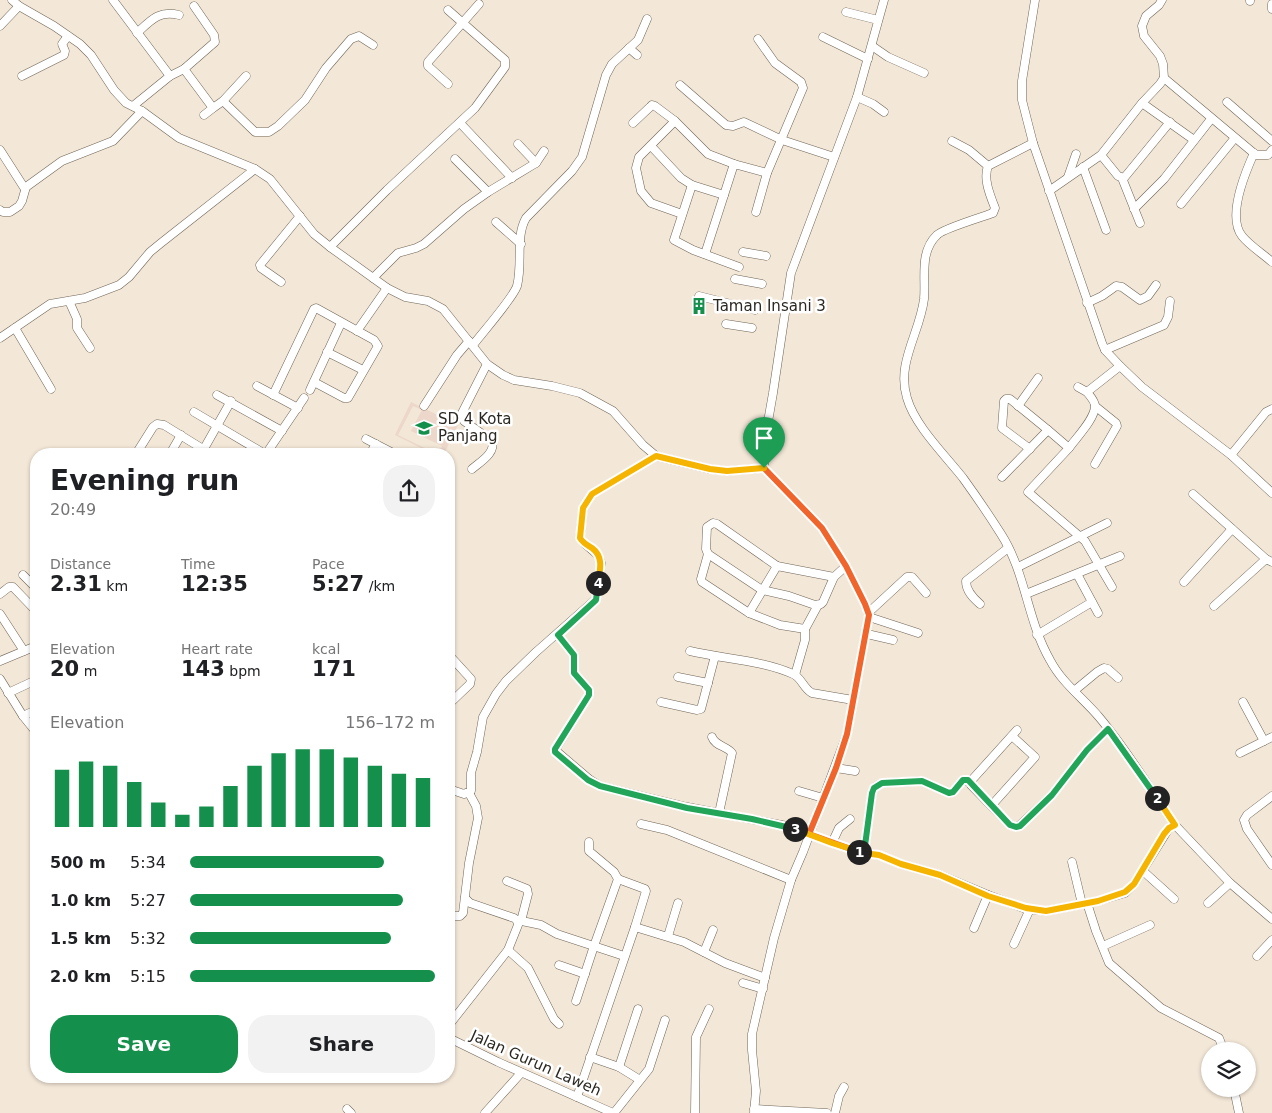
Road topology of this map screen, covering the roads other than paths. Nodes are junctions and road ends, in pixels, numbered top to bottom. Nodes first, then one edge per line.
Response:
1 (12, 0) edge
2 (113, 0) edge
3 (884, 0) edge
4 (1035, 0) edge
5 (1162, 0) edge
6 (479, 4) dead end
7 (1272, 4) edge
8 (19, 6) junction
9 (194, 6) dead end
10 (1272, 9) edge
11 (448, 10) dead end
12 (846, 12) dead end
13 (179, 15) dead end
14 (647, 19) dead end
15 (878, 20) junction
16 (462, 22) junction
17 (0, 26) edge
18 (137, 33) junction
19 (68, 36) junction
20 (823, 37) dead end
21 (758, 39) dead end
22 (373, 45) dead end
23 (872, 46) junction
24 (629, 48) junction
25 (637, 55) dead end
26 (868, 59) junction
27 (184, 68) junction
28 (924, 74) dead end
29 (22, 76) dead end
30 (170, 76) junction
31 (246, 76) dead end
32 (1164, 78) junction
33 (448, 84) dead end
34 (680, 85) dead end
35 (857, 98) junction
36 (223, 101) junction
37 (1226, 102) dead end
38 (1142, 103) junction
39 (133, 106) junction
40 (213, 108) junction
41 (142, 111) junction
42 (884, 112) dead end
43 (204, 115) dead end
44 (1211, 119) junction
45 (675, 122) junction
46 (1170, 122) junction
47 (460, 123) junction
48 (633, 123) dead end
49 (1234, 139) junction
50 (782, 140) junction
51 (1194, 140) junction
52 (952, 141) dead end
53 (1272, 141) edge
54 (1033, 143) junction
55 (518, 144) dead end
56 (651, 146) junction
57 (0, 150) edge
58 (1272, 150) edge
59 (544, 151) dead end
60 (1254, 153) junction
61 (1076, 154) dead end
62 (1101, 155) junction
63 (834, 157) junction
64 (455, 159) dead end
65 (536, 163) junction
66 (734, 164) junction
67 (988, 166) junction
68 (1083, 167) junction
69 (255, 169) junction
70 (767, 173) junction
71 (1068, 177) junction
72 (512, 178) junction
73 (1122, 178) junction
74 (692, 185) junction
75 (25, 189) junction
76 (1049, 191) junction
77 (488, 192) junction
78 (724, 195) junction
79 (1181, 204) dead end
80 (1134, 209) junction
81 (0, 210) edge
82 (756, 212) dead end
83 (682, 214) junction
84 (300, 216) junction
85 (496, 222) dead end
86 (1140, 223) dead end
87 (1106, 230) dead end
88 (521, 244) junction
89 (330, 247) junction
90 (743, 252) dead end
91 (705, 254) junction
92 (766, 256) dead end
93 (1272, 262) edge
94 (739, 267) dead end
95 (373, 278) junction
96 (736, 279) dead end
97 (281, 282) dead end
98 (762, 284) dead end
99 (1156, 285) dead end
100 (387, 288) junction
101 (698, 296) dead end
102 (69, 301) junction
103 (1170, 301) dead end
104 (1086, 302) junction
105 (755, 310) dead end
106 (341, 323) junction
107 (726, 324) dead end
108 (15, 328) junction
109 (752, 328) dead end
110 (357, 331) junction
111 (0, 338) edge
112 (471, 343) junction
113 (90, 348) dead end
114 (1106, 350) junction
115 (327, 352) junction
116 (488, 364) junction
117 (1120, 366) junction
118 (364, 370) junction
119 (1038, 378) dead end
120 (314, 382) junction
121 (257, 386) dead end
122 (1078, 387) dead end
123 (51, 389) dead end
124 (310, 390) dead end
125 (1087, 392) junction
126 (217, 395) dead end
127 (273, 395) junction
128 (304, 398) dead end
129 (231, 402) junction
130 (424, 406) dead end
131 (1018, 406) junction
132 (1095, 406) junction
133 (298, 408) junction
134 (1272, 409) edge
135 (194, 412) dead end
136 (217, 425) junction
137 (1048, 430) junction
138 (282, 431) junction
139 (181, 435) junction
140 (366, 438) dead end
141 (376, 444) junction
142 (140, 448) edge
143 (173, 448) edge
144 (199, 448) edge
145 (205, 448) edge
146 (256, 448) edge
147 (270, 448) edge
148 (374, 448) edge
149 (384, 448) edge
150 (1069, 448) junction
151 (1030, 450) junction
152 (1231, 455) junction
153 (656, 456) junction
154 (1095, 464) dead end
155 (764, 468) junction
156 (472, 469) dead end
157 (1002, 477) dead end
158 (1272, 493) edge
159 (1193, 494) dead end
160 (1107, 523) dead end
161 (1232, 529) junction
162 (1080, 536) junction
163 (1008, 548) junction
164 (708, 554) junction
165 (1120, 556) dead end
166 (1269, 560) edge
167 (1098, 564) junction
168 (777, 566) junction
169 (846, 566) junction
170 (1018, 566) junction
171 (1077, 574) junction
172 (23, 575) dead end
173 (834, 577) junction
174 (30, 582) edge
175 (1184, 582) dead end
176 (1112, 587) dead end
177 (762, 590) junction
178 (926, 593) dead end
179 (0, 594) edge
180 (1026, 594) junction
181 (1092, 602) junction
182 (980, 604) dead end
183 (30, 605) edge
184 (818, 605) junction
185 (1214, 606) dead end
186 (749, 613) junction
187 (1098, 613) dead end
188 (0, 614) edge
189 (869, 615) junction
190 (805, 629) junction
191 (918, 633) dead end
192 (867, 634) junction
193 (558, 635) junction
194 (1037, 635) junction
195 (893, 640) dead end
196 (30, 648) edge
197 (24, 651) junction
198 (690, 651) dead end
199 (715, 656) junction
200 (0, 661) edge
201 (455, 662) edge
202 (795, 675) junction
203 (678, 677) dead end
204 (1118, 678) dead end
205 (1, 683) edge
206 (30, 683) edge
207 (708, 683) junction
208 (1074, 692) junction
209 (8, 693) junction
210 (455, 698) edge
211 (853, 700) junction
212 (661, 702) dead end
213 (1243, 702) dead end
214 (30, 713) edge
215 (22, 716) junction
216 (30, 725) edge
217 (1108, 729) junction
218 (712, 736) dead end
219 (1272, 737) edge
220 (1264, 741) junction
221 (1240, 753) dead end
222 (836, 768) junction
223 (855, 771) dead end
224 (970, 782) junction
225 (455, 791) edge
226 (799, 791) dead end
227 (469, 793) junction
228 (823, 798) junction
229 (1271, 800) edge
230 (992, 805) junction
231 (719, 813) junction
232 (850, 819) dead end
233 (641, 824) dead end
234 (1175, 825) junction
235 (809, 834) junction
236 (589, 842) dead end
237 (832, 843) junction
238 (864, 853) junction
239 (1072, 862) dead end
240 (1272, 865) edge
241 (1143, 871) junction
242 (618, 879) junction
243 (791, 880) junction
244 (507, 881) dead end
245 (1230, 883) junction
246 (988, 896) junction
247 (466, 898) junction
248 (1174, 899) dead end
249 (678, 904) dead end
250 (1085, 904) junction
251 (1208, 904) dead end
252 (1030, 909) junction
253 (455, 916) edge
254 (1272, 919) edge
255 (519, 920) junction
256 (1150, 925) dead end
257 (635, 927) junction
258 (974, 928) dead end
259 (714, 930) dead end
260 (668, 936) junction
261 (1272, 940) edge
262 (1014, 944) dead end
263 (594, 946) junction
264 (1102, 946) junction
265 (508, 950) junction
266 (704, 952) junction
267 (624, 956) junction
268 (1257, 956) dead end
269 (559, 966) dead end
270 (585, 974) junction
271 (765, 978) junction
272 (743, 983) dead end
273 (763, 989) junction
274 (576, 1001) dead end
275 (638, 1009) dead end
276 (709, 1009) dead end
277 (455, 1017) edge
278 (665, 1020) dead end
279 (559, 1024) dead end
280 (455, 1041) edge
281 (1221, 1042) edge
282 (590, 1057) junction
283 (619, 1066) junction
284 (521, 1073) junction
285 (640, 1080) junction
286 (844, 1087) dead end
287 (577, 1097) junction
288 (1235, 1097) edge
289 (754, 1111) edge
290 (485, 1113) edge
291 (613, 1113) edge
292 (695, 1113) edge
293 (827, 1113) edge
294 (834, 1113) edge
295 (1238, 1113) edge

1 - 8 street
2 - 18 street
3 - 15 street
4 - 54 street
5 - 32 street
6 - 16 street
7 - 10 street
8 - 17 street
8 - 19 street
9 - 27 street
11 - 16 street
12 - 15 street
13 - 18 street
14 - 24 street
15 - 23 street
16 - 33 street
16 - 47 street
18 - 30 street
19 - 29 street
19 - 39 street
20 - 26 street
21 - 50 street
22 - 36 street
23 - 26 street
23 - 28 street
24 - 25 street
24 - 88 street
26 - 35 street
27 - 30 street
27 - 40 street
30 - 39 street
31 - 36 street
32 - 38 street
32 - 44 street
34 - 50 street
35 - 42 street
35 - 63 street
36 - 40 street
37 - 53 street
38 - 46 street
38 - 62 street
39 - 41 street
40 - 43 street
41 - 69 street
41 - 75 street
44 - 49 street
44 - 51 street
45 - 48 street
45 - 56 street
45 - 66 street
46 - 51 street
46 - 73 street
47 - 72 street
47 - 89 street
49 - 60 street
49 - 79 street
50 - 63 street
50 - 70 street
51 - 80 street
52 - 67 street
54 - 67 street
54 - 76 street
55 - 65 street
56 - 74 street
56 - 83 street
57 - 75 street
58 - 60 street
59 - 65 street
60 - 93 street
61 - 71 street
62 - 68 street
62 - 73 street
63 - 155 street
64 - 77 street
65 - 72 street
66 - 70 street
66 - 78 street
67 - 163 street
68 - 71 street
68 - 87 street
69 - 84 street
69 - 102 street
70 - 82 street
71 - 76 street
72 - 77 street
73 - 80 street
74 - 78 street
74 - 83 street
75 - 81 street
76 - 104 street
77 - 95 street
78 - 91 street
80 - 86 street
83 - 91 street
84 - 89 street
84 - 97 street
85 - 88 street
88 - 112 street
89 - 95 street
90 - 92 street
91 - 94 street
95 - 100 street
96 - 98 street
99 - 104 street
100 - 110 street
100 - 112 street
101 - 105 street
102 - 108 street
102 - 113 street
103 - 114 street
104 - 114 street
106 - 110 street
106 - 115 street
106 - 127 street
107 - 109 street
108 - 111 street
108 - 123 street
110 - 118 street
112 - 116 street
112 - 130 street
114 - 117 street
115 - 118 street
115 - 120 street
116 - 153 street
116 - 156 street
117 - 125 street
117 - 152 street
118 - 120 street
119 - 131 street
120 - 124 street
121 - 127 street
122 - 125 street
125 - 132 street
126 - 129 street
127 - 133 street
128 - 133 street
129 - 136 street
129 - 138 street
131 - 137 street
131 - 151 street
132 - 150 street
132 - 154 street
133 - 138 street
134 - 152 street
135 - 136 street
136 - 145 street
136 - 146 street
137 - 150 street
137 - 151 street
138 - 147 street
139 - 142 street
139 - 143 street
139 - 144 street
140 - 141 street
141 - 148 street
141 - 149 street
150 - 162 street
151 - 157 street
152 - 158 street
153 - 155 street
153 - 193 street
155 - 169 street
159 - 161 street
160 - 162 street
161 - 166 street
161 - 175 street
162 - 167 street
162 - 170 street
163 - 170 street
163 - 182 street
164 - 168 street
164 - 177 street
164 - 186 street
165 - 167 street
166 - 185 street
167 - 171 street
167 - 176 street
168 - 173 street
168 - 177 street
169 - 173 street
169 - 189 street
170 - 180 street
171 - 180 street
171 - 181 street
172 - 174 street
173 - 184 street
177 - 184 street
177 - 186 street
178 - 189 street
179 - 183 street
180 - 194 street
181 - 187 street
181 - 194 street
184 - 190 street
186 - 190 street
188 - 197 street
189 - 191 street
189 - 192 street
190 - 202 street
192 - 195 street
192 - 211 street
193 - 227 street
193 - 231 street
194 - 208 street
196 - 197 street
197 - 200 street
198 - 199 street
199 - 202 street
199 - 207 street
201 - 210 street
202 - 211 street
203 - 207 street
204 - 208 street
205 - 209 street
206 - 209 street
207 - 212 street
208 - 217 street
209 - 215 street
211 - 222 street
213 - 220 street
214 - 215 street
215 - 216 street
217 - 230 street
217 - 234 street
218 - 231 street
219 - 220 street
220 - 221 street
222 - 223 street
222 - 228 street
224 - 230 street
224 - 230 street
224 - 238 street
225 - 227 street
226 - 228 street
227 - 247 street
228 - 235 street
229 - 240 street
231 - 235 street
232 - 237 street
233 - 243 street
234 - 241 street
234 - 245 street
235 - 237 street
235 - 243 street
236 - 242 street
237 - 238 street
238 - 246 street
239 - 250 street
241 - 248 street
241 - 250 street
242 - 257 street
242 - 263 street
243 - 271 street
244 - 255 street
245 - 251 street
245 - 254 street
246 - 252 street
246 - 258 street
247 - 253 street
247 - 255 street
249 - 260 street
250 - 252 street
250 - 264 street
252 - 262 street
255 - 263 street
255 - 265 street
256 - 264 street
257 - 260 street
257 - 267 street
259 - 266 street
260 - 266 street
261 - 268 street
263 - 267 street
263 - 270 street
264 - 281 street
265 - 277 street
265 - 279 street
266 - 271 street
267 - 282 street
269 - 270 street
270 - 274 street
271 - 273 street
272 - 273 street
273 - 289 street
275 - 283 street
276 - 292 street
278 - 285 street
280 - 284 street, Jalan Gurun Laweh
282 - 283 street
282 - 287 street
283 - 285 street
284 - 287 street, Jalan Gurun Laweh
284 - 290 street
285 - 291 street
286 - 294 street
287 - 291 street, Jalan Gurun Laweh
288 - 295 street
289 - 293 street

